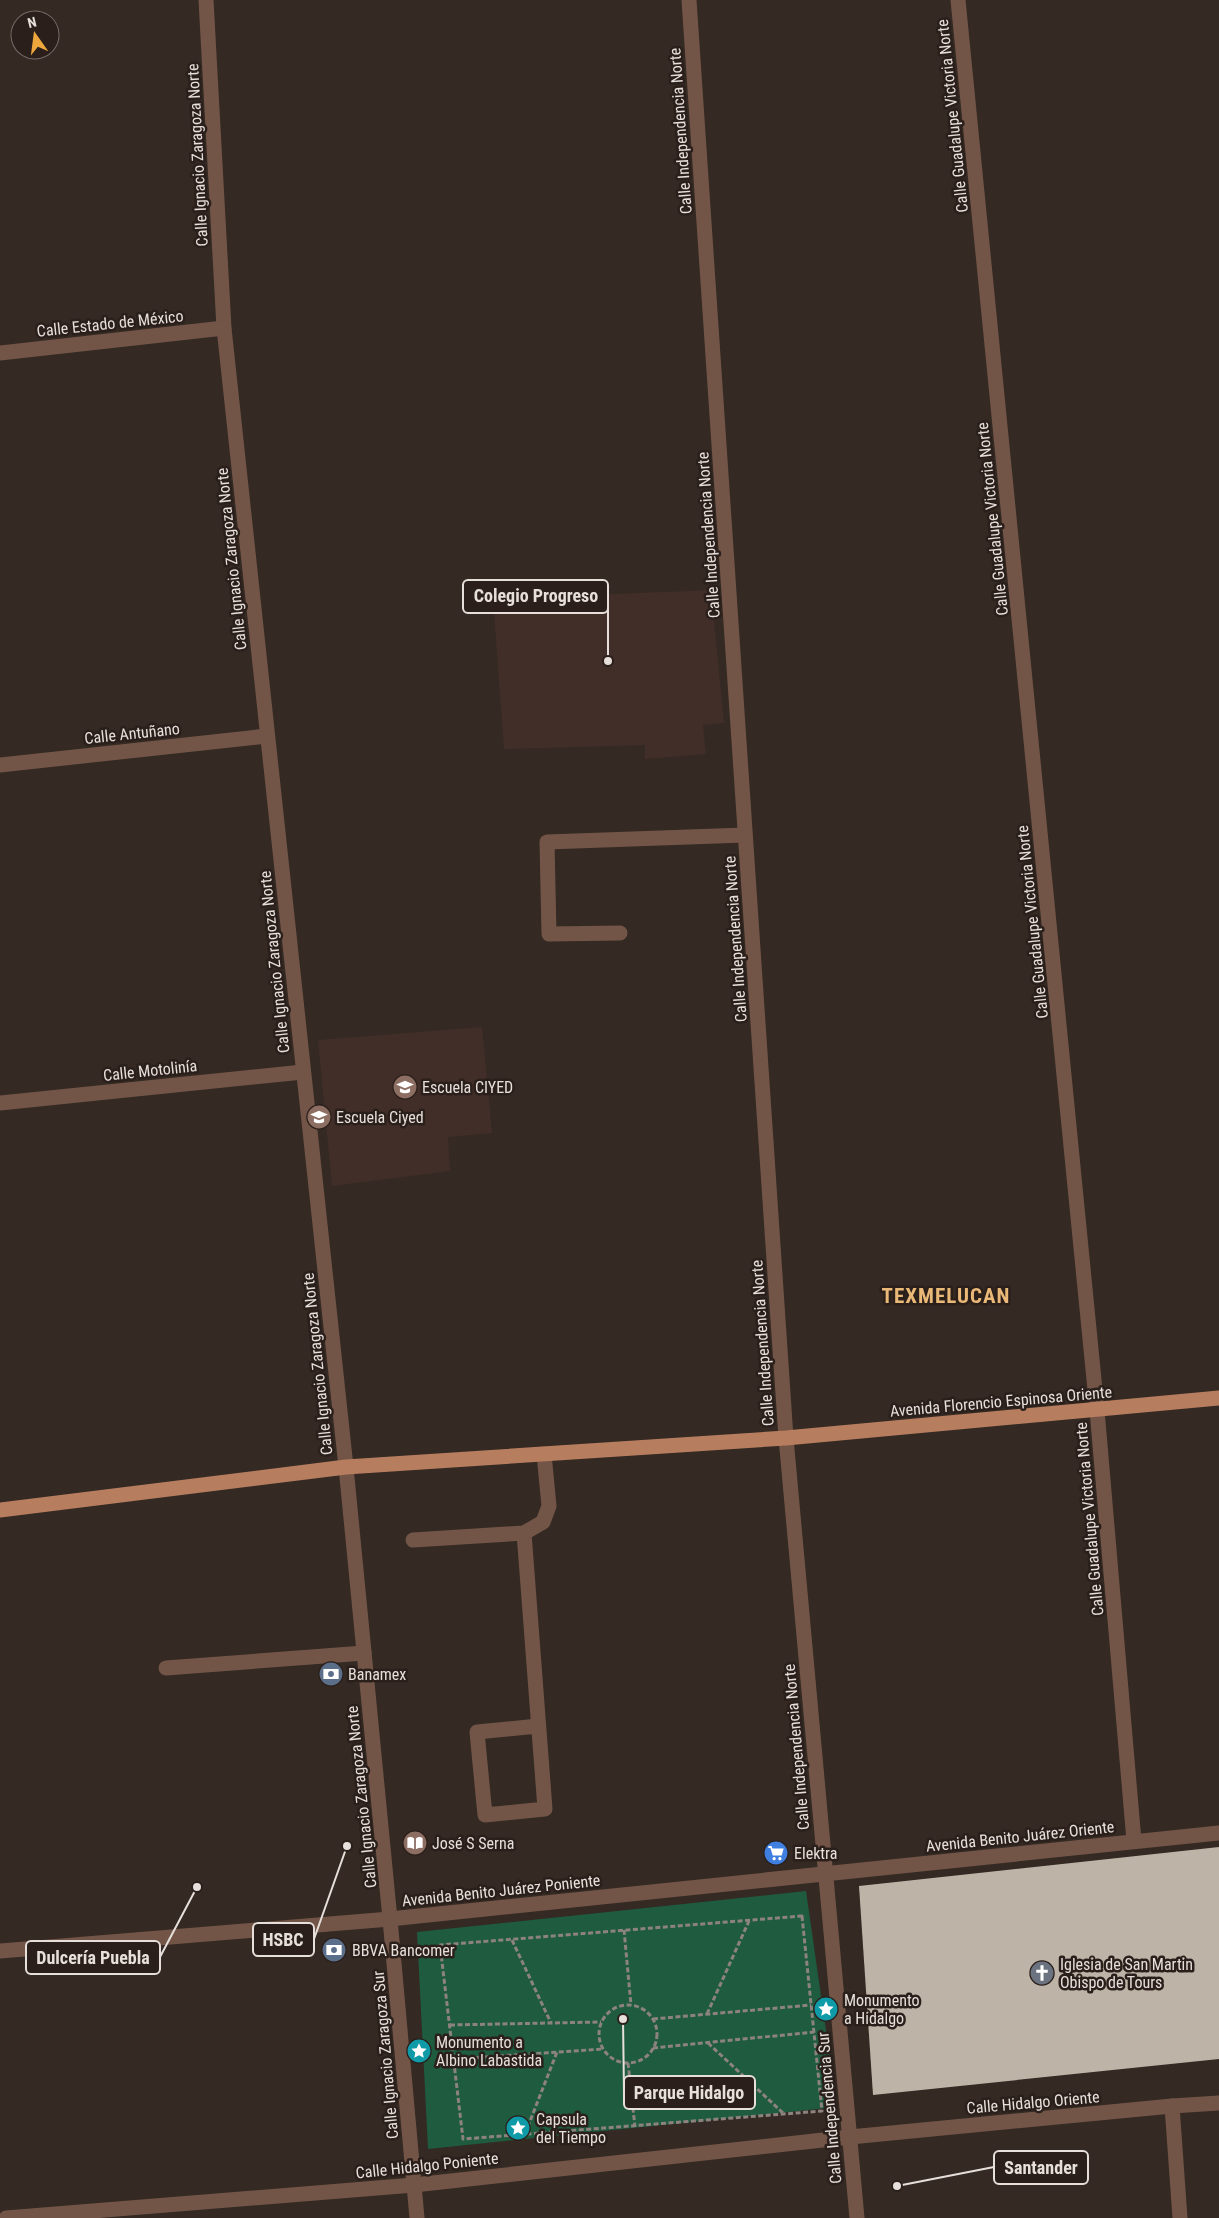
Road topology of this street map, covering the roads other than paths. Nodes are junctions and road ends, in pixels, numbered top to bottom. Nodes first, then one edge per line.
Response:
1 (206, 0) edge
2 (689, 0) edge
3 (958, 0) edge
4 (224, 328) junction
5 (0, 353) edge
6 (267, 736) junction
7 (0, 765) edge
8 (745, 835) junction
9 (620, 933) dead end
10 (303, 1072) junction
11 (0, 1103) edge
12 (1219, 1398) edge
13 (1097, 1410) junction
14 (786, 1438) junction
15 (544, 1454) junction
16 (346, 1467) junction
17 (0, 1510) edge
18 (524, 1533) junction
19 (413, 1540) dead end
20 (364, 1653) junction
21 (166, 1668) dead end
22 (538, 1726) junction
23 (1219, 1833) edge
24 (1134, 1841) junction
25 (826, 1875) junction
26 (390, 1918) junction
27 (0, 1951) edge
28 (1219, 2104) edge
29 (1172, 2106) junction
30 (850, 2137) junction
31 (414, 2185) junction
32 (6, 2218) edge
33 (417, 2218) edge
34 (857, 2218) edge
35 (1180, 2218) edge

1 - 4 street, Calle Ignacio Zaragoza Norte
2 - 8 street, Calle Independencia Norte
3 - 13 street, Calle Guadalupe Victoria Norte
4 - 5 street, Calle Estado de México
4 - 6 street, Calle Ignacio Zaragoza Norte
6 - 7 street, Calle Antuñano
6 - 10 street, Calle Ignacio Zaragoza Norte
8 - 9 street
8 - 14 street, Calle Independencia Norte
10 - 11 street, Calle Motolinía
10 - 16 street, Calle Ignacio Zaragoza Norte
12 - 13 main road, Avenida Florencio Espinosa Oriente
13 - 14 main road, Avenida Florencio Espinosa Oriente
13 - 24 street, Calle Guadalupe Victoria Norte
14 - 15 main road, Avenida Florencio Espinosa Oriente
14 - 25 street, Calle Independencia Norte
15 - 16 main road, Avenida Florencio Espinosa Oriente
15 - 18 street
16 - 17 main road, Avenida Florencio Espinosa Oriente
16 - 20 street, Calle Ignacio Zaragoza Norte
18 - 19 street
18 - 22 street
20 - 21 street
20 - 26 street, Calle Ignacio Zaragoza Norte
22 - 22 street
23 - 24 street, Avenida Benito Juárez Oriente
24 - 25 street, Avenida Benito Juárez Oriente
25 - 26 street, Avenida Benito Juárez Poniente
25 - 30 street, Calle Independencia Sur
26 - 27 street, Avenida Benito Juárez Poniente
26 - 31 street, Calle Ignacio Zaragoza Sur
28 - 29 street, Calle Hidalgo Oriente
29 - 30 street, Calle Hidalgo Oriente
29 - 35 street
30 - 31 street, Calle Hidalgo Poniente
30 - 34 street, Calle Independencia Sur
31 - 32 street, Calle Hidalgo Poniente
31 - 33 street, Calle Ignacio Zaragoza Sur

